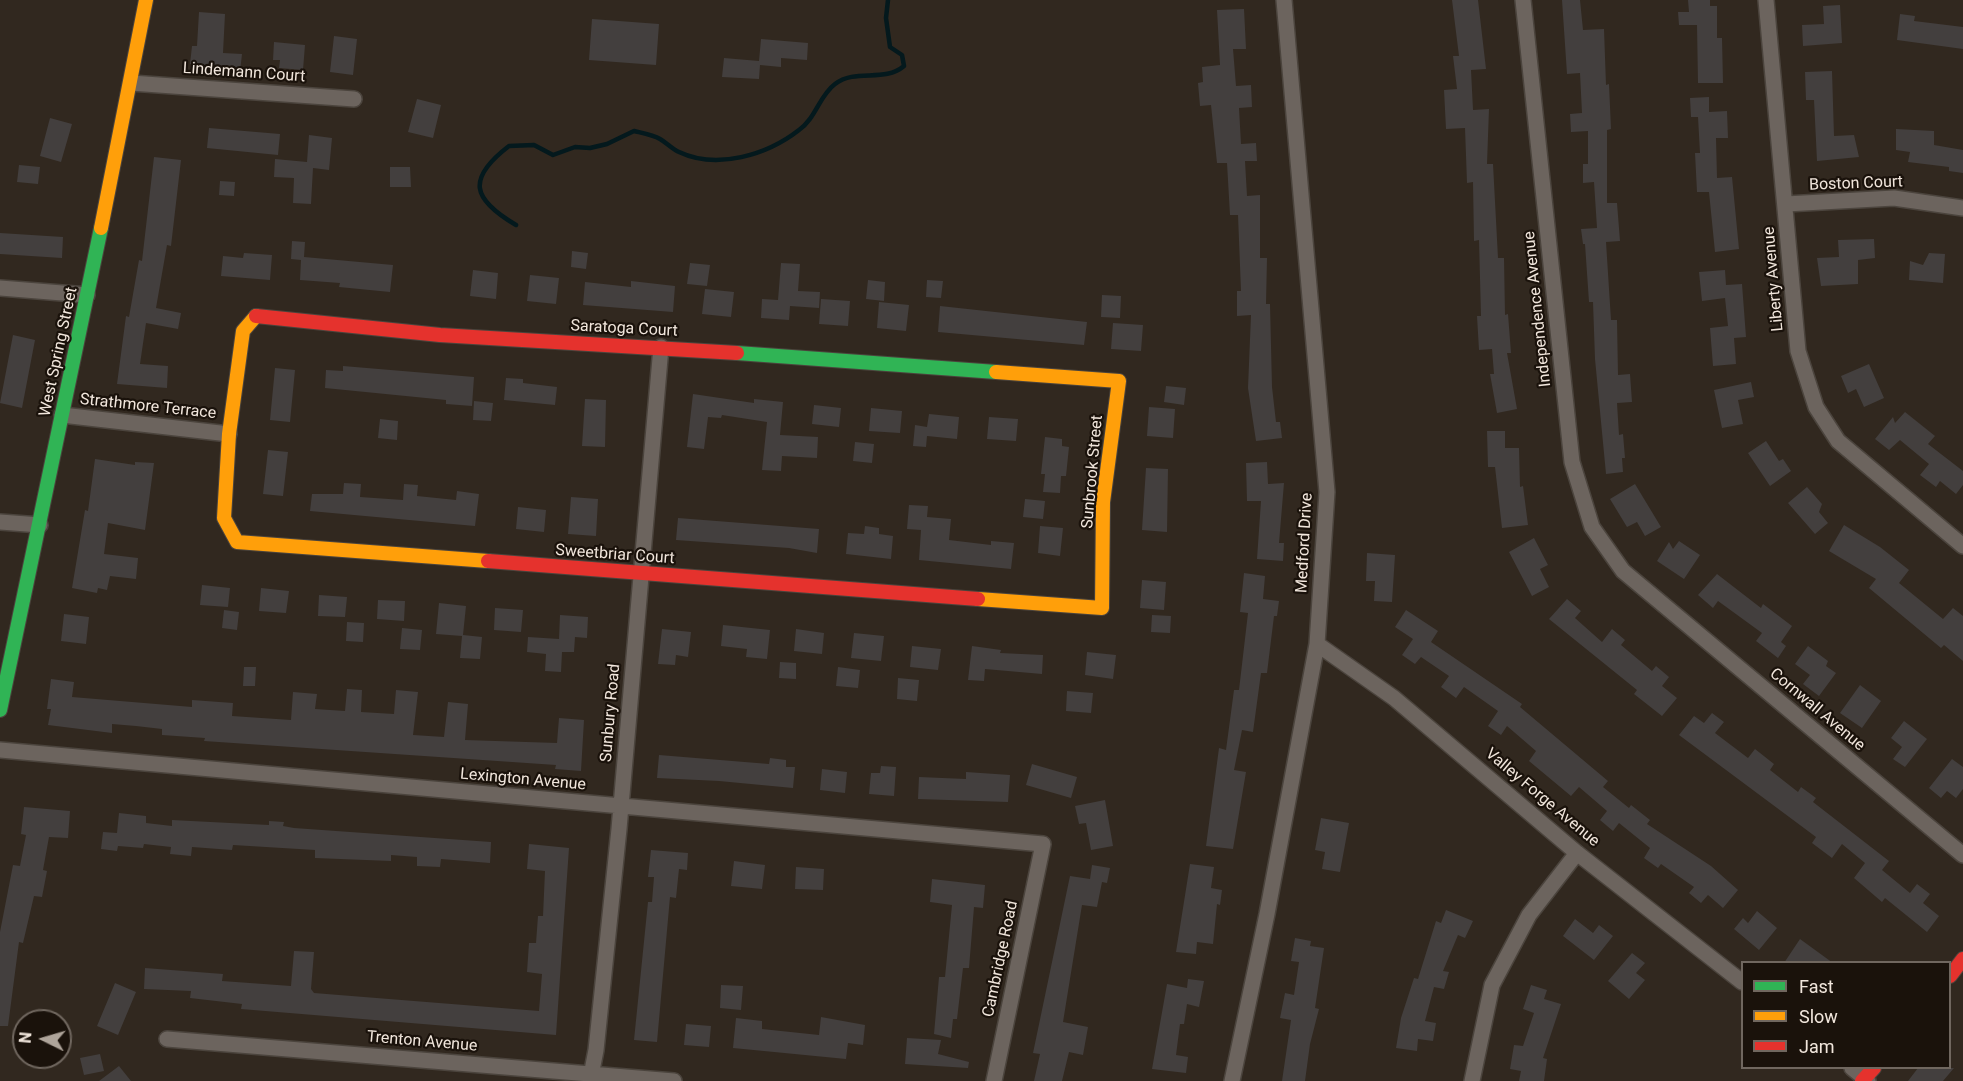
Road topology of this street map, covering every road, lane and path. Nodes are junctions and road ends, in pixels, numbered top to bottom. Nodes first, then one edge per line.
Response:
1 (146, 0) edge
2 (1284, 0) edge
3 (1522, 0) edge
4 (1766, 0) edge
5 (131, 83) junction
6 (354, 99) dead end
7 (1786, 204) junction
8 (1963, 208) edge
9 (0, 288) edge
10 (87, 295) junction
11 (661, 347) junction
12 (1113, 380) joint
13 (62, 416) junction
14 (229, 434) junction
15 (0, 522) edge
16 (40, 525) junction
17 (1963, 546) edge
18 (641, 574) junction
19 (1648, 592) joint
20 (1102, 608) joint
21 (1317, 644) junction
22 (0, 710) edge
23 (0, 750) edge
24 (621, 807) junction
25 (1043, 844) joint
26 (1577, 853) junction
27 (1963, 855) edge
28 (1963, 959) edge
29 (1951, 975) edge
30 (1741, 980) edge
31 (167, 1039) dead end
32 (1854, 1069) edge
33 (1867, 1077) edge
34 (591, 1078) edge
35 (674, 1081) edge
36 (994, 1081) edge
37 (1232, 1081) edge
38 (1472, 1081) edge

1 - 5 street, West Spring Street
2 - 21 street, Medford Drive
3 - 19 street, Independence Avenue
4 - 7 street, Liberty Avenue
5 - 6 street, Lindemann Court
5 - 10 street, West Spring Street
7 - 8 street, Boston Court
7 - 17 street, Liberty Avenue
9 - 10 street
10 - 13 street, West Spring Street
11 - 12 street, Saratoga Court
11 - 14 street, Saratoga Court
11 - 18 street, Sunbury Road
12 - 20 street, Sunbrook Street
13 - 14 street, Strathmore Terrace
13 - 16 street, West Spring Street
14 - 18 street, Sweetbriar Court
15 - 16 street
16 - 22 street, West Spring Street
18 - 20 street, Sweetbriar Court
18 - 24 street, Sunbury Road
19 - 27 street, Cornwall Avenue
21 - 26 street, Valley Forge Avenue
21 - 37 street, Medford Drive
23 - 24 street, Lexington Avenue
24 - 25 street, Lexington Avenue
24 - 34 street, Sunbury Road
25 - 36 street, Cambridge Road
26 - 30 street, Valley Forge Avenue
26 - 38 street
28 - 29 street
31 - 34 street, Trenton Avenue
32 - 33 street
34 - 35 street, Trenton Avenue

